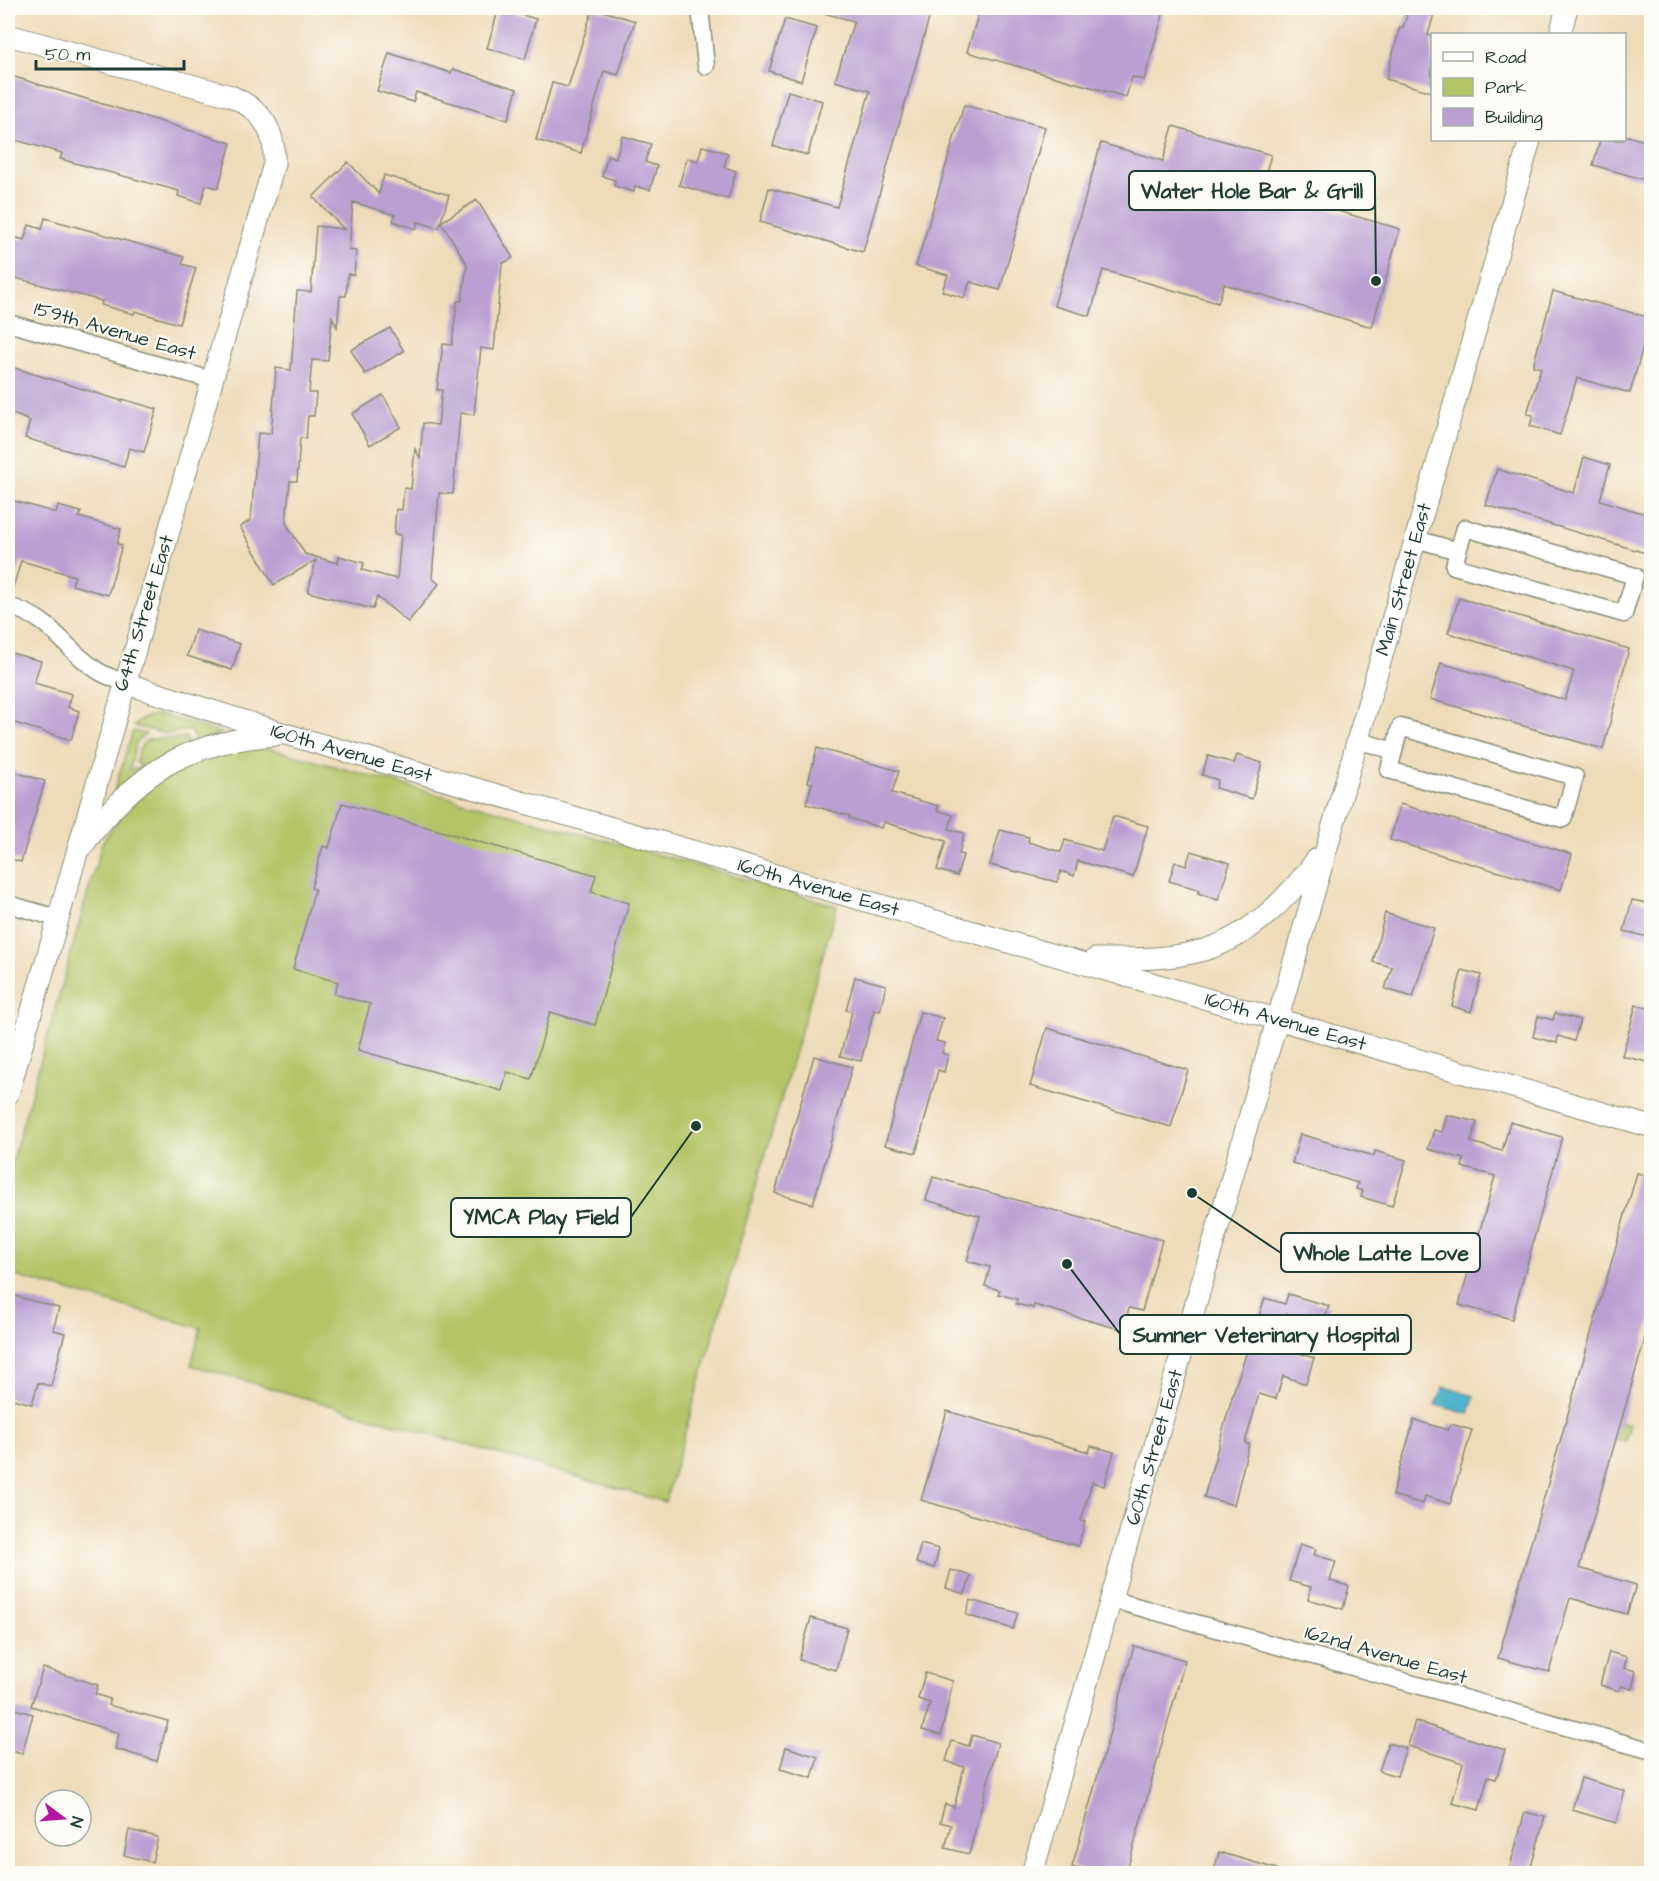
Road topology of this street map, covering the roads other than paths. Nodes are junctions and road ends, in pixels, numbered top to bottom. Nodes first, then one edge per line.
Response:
1 (700, 8) edge
2 (1567, 8) edge
3 (1560, 33) edge
4 (8, 35) edge
5 (706, 66) dead end
6 (1530, 141) edge
7 (8, 323) edge
8 (212, 380) junction
9 (1416, 539) junction
10 (1458, 551) junction
11 (8, 606) edge
12 (124, 682) junction
13 (285, 734) junction
14 (1357, 740) junction
15 (1394, 751) junction
16 (1326, 846) junction
17 (75, 856) junction
18 (8, 904) edge
19 (57, 918) junction
20 (1072, 960) junction
21 (1276, 1020) junction
22 (8, 1094) edge
23 (1652, 1127) edge
24 (1110, 1599) junction
25 (1652, 1751) edge
26 (1032, 1874) edge

1 - 5 street
2 - 3 street
4 - 8 street, 64th Street East
6 - 9 street, Main Street East
7 - 8 street, 159th Avenue East
8 - 12 street, 64th Street East
9 - 10 street
9 - 14 street, Main Street East
10 - 10 street
11 - 12 street, 160th Avenue East
12 - 13 street, 160th Avenue East
12 - 17 street, 64th Street East
13 - 17 street
13 - 20 street, 160th Avenue East
14 - 15 street
14 - 16 street, Main Street East
15 - 15 street
16 - 20 street
16 - 21 street, Main Street East
17 - 19 street, 64th Street East
18 - 19 street
19 - 22 street, 64th Street East
20 - 21 street, 160th Avenue East
21 - 23 street, 160th Avenue East
21 - 24 street, 60th Street East
24 - 25 street, 162nd Avenue East
24 - 26 street, 60th Street East

